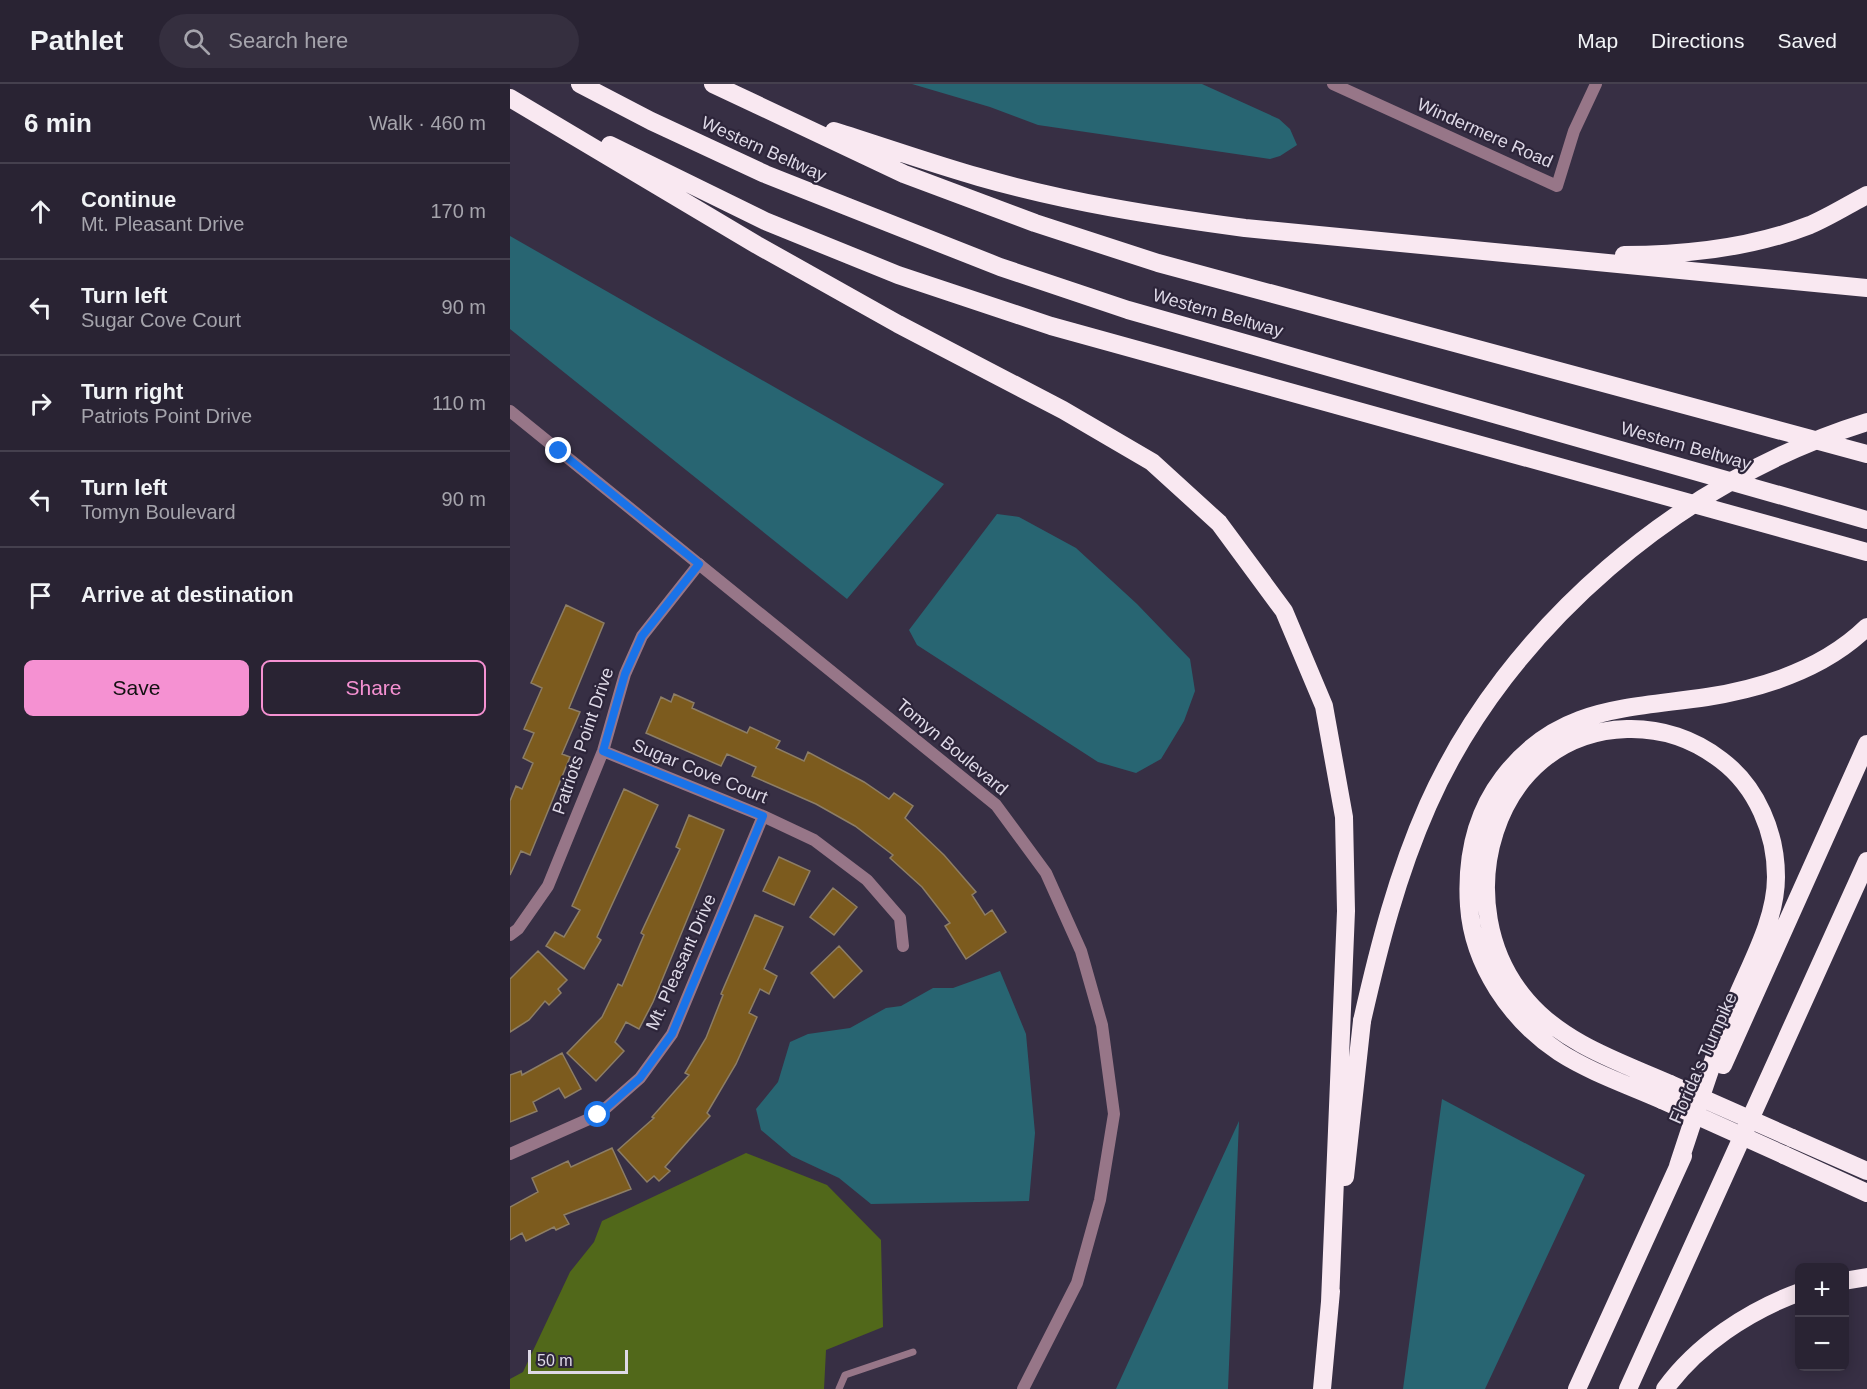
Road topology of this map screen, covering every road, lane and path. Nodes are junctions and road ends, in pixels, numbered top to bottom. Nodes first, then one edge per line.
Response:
1 (580, 84) edge
2 (713, 84) edge
3 (1333, 84) edge
4 (1596, 84) edge
5 (510, 93) edge
6 (510, 98) edge
7 (767, 109) junction
8 (1867, 195) edge
9 (1465, 249) junction
10 (1867, 288) edge
11 (510, 411) edge
12 (1867, 422) edge
13 (1867, 454) edge
14 (1867, 520) edge
15 (1867, 552) edge
16 (699, 564) junction
17 (1867, 627) edge
18 (1867, 744) edge
19 (603, 751) junction
20 (763, 816) junction
21 (1867, 861) edge
22 (510, 935) edge
23 (903, 946) dead end
24 (1666, 1092) junction
25 (1788, 1147) junction
26 (510, 1154) edge
27 (1678, 1166) junction
28 (1867, 1171) edge
29 (1867, 1193) edge
30 (1867, 1277) edge
31 (1849, 1280) edge
32 (1795, 1294) edge
33 (1330, 1302) junction
34 (913, 1352) dead end
35 (839, 1389) edge
36 (1023, 1389) edge
37 (1322, 1389) edge
38 (1577, 1389) edge
39 (1628, 1389) edge
40 (1665, 1389) edge

1 - 14 highway, Western Beltway
2 - 7 highway, Western Beltway
3 - 4 street, Windermere Road
5 - 15 highway
6 - 33 highway
7 - 9 highway
7 - 13 highway, Western Beltway
8 - 9 highway
9 - 10 highway
11 - 16 street, Tomyn Boulevard
12 - 33 highway, bridge
16 - 19 street, Patriots Point Drive
16 - 36 street, Tomyn Boulevard
17 - 24 highway
18 - 27 highway, Florida's Turnpike
19 - 20 street, Sugar Cove Court
19 - 22 street, Patriots Point Drive
20 - 23 street, Sugar Cove Court
20 - 26 street, Mt. Pleasant Drive
21 - 39 highway
24 - 25 highway, bridge
24 - 27 highway
25 - 28 highway
25 - 29 highway
27 - 38 highway, Florida's Turnpike
30 - 31 highway
32 - 40 highway
33 - 37 highway
34 - 35 lane

